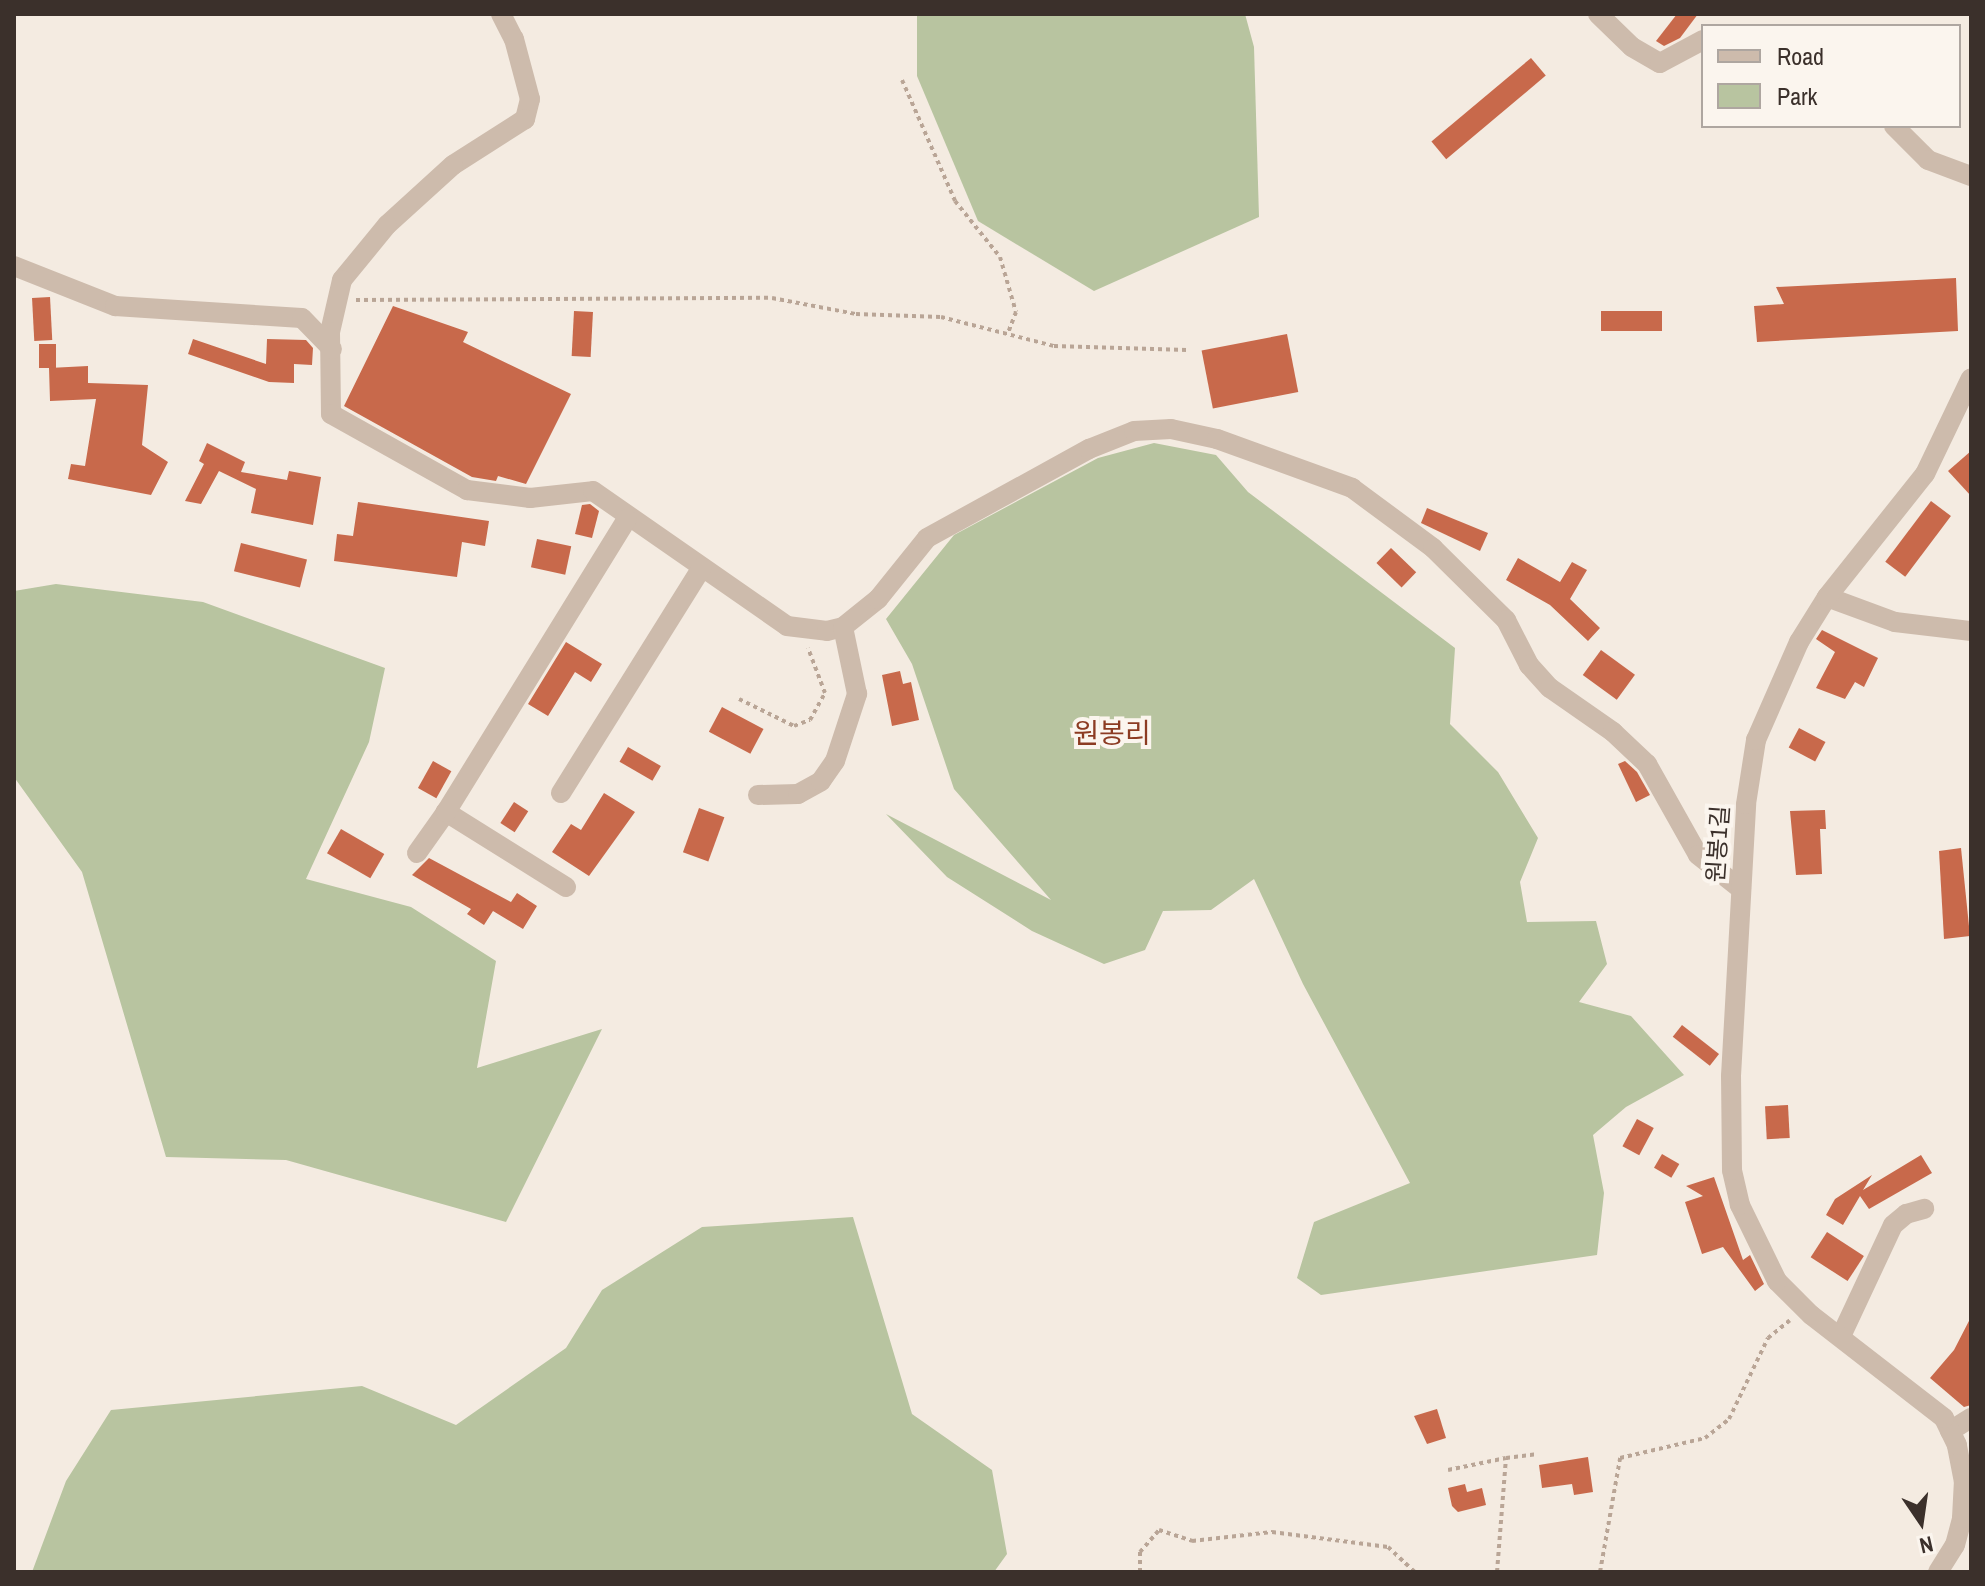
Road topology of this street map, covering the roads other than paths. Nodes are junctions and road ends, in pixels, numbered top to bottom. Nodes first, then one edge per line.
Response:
1 (501, 14) edge
2 (1598, 14) edge
3 (1701, 41) edge
4 (1896, 128) edge
5 (1971, 176) edge
6 (14, 266) edge
7 (332, 349) junction
8 (1971, 378) edge
9 (627, 519) junction
10 (702, 567) junction
11 (1827, 597) junction
12 (843, 627) junction
13 (1971, 631) edge
14 (561, 793) dead end
15 (758, 795) dead end
16 (446, 812) junction
17 (417, 853) dead end
18 (566, 887) dead end
19 (1741, 889) junction
20 (1924, 1209) dead end
21 (1842, 1334) junction
22 (1971, 1418) edge
23 (1950, 1431) junction
24 (1965, 1523) edge
25 (1938, 1572) edge

1 - 7 street
2 - 3 street
4 - 5 street
6 - 7 street
7 - 9 street
8 - 11 street, 원봉1길
9 - 10 street
9 - 16 street
10 - 12 street
10 - 14 street
11 - 13 street
11 - 19 street, 원봉1길
12 - 15 street
12 - 19 street
16 - 17 street
16 - 18 street
19 - 21 street, 원봉1길
20 - 21 street
21 - 23 street, 원봉1길
22 - 23 street
23 - 24 street, 원봉1길
24 - 25 street, 원봉1길

